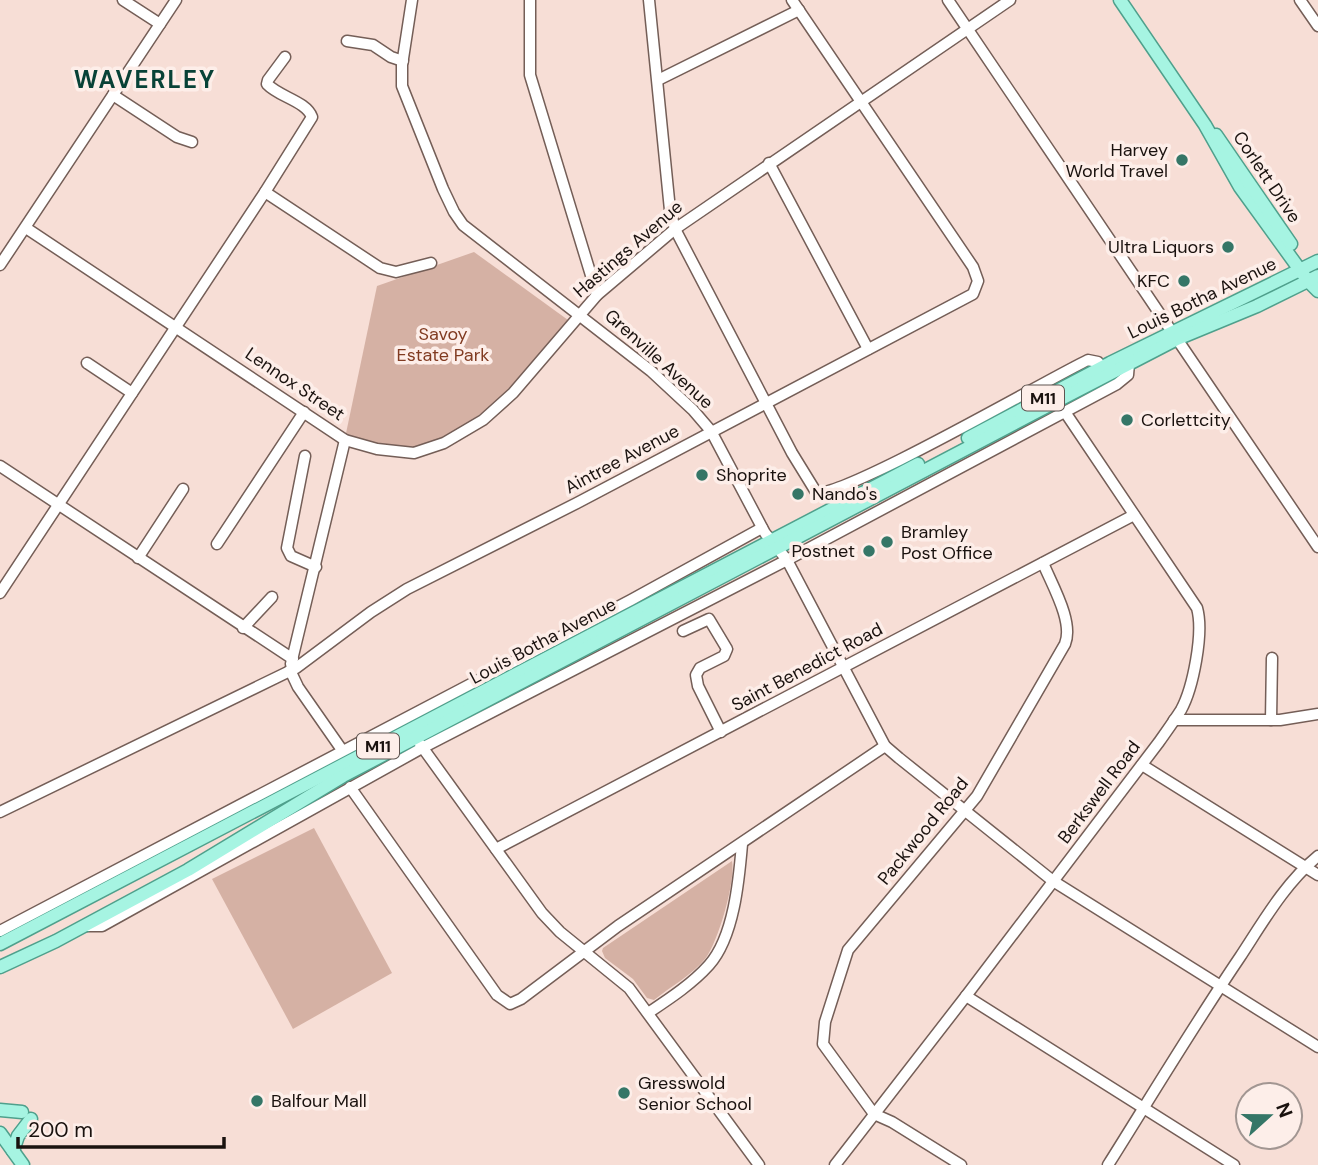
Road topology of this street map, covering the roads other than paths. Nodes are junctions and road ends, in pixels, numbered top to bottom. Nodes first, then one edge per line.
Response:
1 (124, 0) edge
2 (176, 0) edge
3 (412, 0) edge
4 (530, 0) edge
5 (649, 0) edge
6 (792, 0) edge
7 (948, 0) edge
8 (1010, 0) edge
9 (1120, 0) edge
10 (1300, 0) edge
11 (799, 10) junction
12 (160, 24) junction
13 (1318, 26) edge
14 (967, 29) junction
15 (347, 41) dead end
16 (285, 57) dead end
17 (403, 61) junction
18 (658, 80) junction
19 (113, 95) junction
20 (860, 102) junction
21 (192, 142) dead end
22 (769, 163) junction
23 (265, 192) junction
24 (26, 228) junction
25 (675, 229) junction
26 (430, 264) dead end
27 (0, 265) edge
28 (1312, 277) edge
29 (597, 295) junction
30 (580, 314) junction
31 (177, 326) junction
32 (1175, 336) junction
33 (868, 349) junction
34 (87, 363) dead end
35 (1129, 363) junction
36 (132, 393) junction
37 (767, 402) junction
38 (304, 412) junction
39 (1065, 412) junction
40 (711, 431) junction
41 (345, 440) junction
42 (305, 456) dead end
43 (0, 466) edge
44 (906, 476) junction
45 (183, 489) dead end
46 (839, 489) junction
47 (846, 502) junction
48 (58, 506) junction
49 (1134, 515) junction
50 (762, 528) junction
51 (217, 544) dead end
52 (773, 545) junction
53 (1318, 547) edge
54 (138, 558) junction
55 (786, 560) junction
56 (1043, 563) junction
57 (316, 567) junction
58 (0, 593) edge
59 (272, 597) dead end
60 (243, 628) junction
61 (683, 631) dead end
62 (1272, 658) dead end
63 (291, 665) junction
64 (844, 667) junction
65 (1318, 714) edge
66 (1174, 720) junction
67 (1271, 720) junction
68 (722, 732) junction
69 (416, 739) junction
70 (886, 746) junction
71 (342, 750) junction
72 (1142, 765) junction
73 (350, 787) junction
74 (0, 812) edge
75 (965, 812) junction
76 (742, 844) junction
77 (496, 849) junction
78 (1318, 856) edge
79 (1305, 867) junction
80 (1318, 875) edge
81 (1053, 881) junction
82 (85, 926) junction
83 (0, 931) edge
84 (0, 944) edge
85 (584, 952) junction
86 (0, 967) edge
87 (1220, 986) junction
88 (967, 996) junction
89 (648, 1013) junction
90 (1318, 1047) edge
91 (1144, 1109) junction
92 (0, 1110) edge
93 (874, 1114) junction
94 (0, 1133) edge
95 (13, 1151) junction
96 (23, 1165) edge
97 (759, 1165) edge
98 (835, 1165) edge
99 (961, 1165) edge
100 (1108, 1165) edge
101 (1234, 1165) edge

1 - 12 street
2 - 12 street
3 - 17 street, Grenville Avenue
4 - 29 street
5 - 18 street
6 - 11 street
7 - 14 street
8 - 14 street, Hastings Avenue
9 - 28 main road, Corlett Drive
10 - 13 street
11 - 18 street
11 - 20 street
12 - 19 street
14 - 20 street, Hastings Avenue
14 - 32 street
15 - 17 street
16 - 23 street
17 - 30 street, Grenville Avenue
18 - 25 street
19 - 21 street
19 - 24 street
20 - 22 street, Hastings Avenue
20 - 33 street, Aintree Avenue
22 - 25 street, Hastings Avenue
22 - 33 street
23 - 26 street
23 - 31 street
24 - 27 street
24 - 31 street, Lennox Street
25 - 29 street, Hastings Avenue
25 - 37 street
28 - 32 main road, Louis Botha Avenue / M11
29 - 30 street, Hastings Avenue
30 - 40 street, Grenville Avenue
30 - 41 street, Hastings Avenue
31 - 36 street
31 - 38 street, Lennox Street
32 - 35 main road, Louis Botha Avenue / M11
32 - 44 main road, Louis Botha Avenue / M11
32 - 53 street
33 - 37 street, Aintree Avenue
34 - 36 street
35 - 39 street, Louis Botha Avenue
35 - 44 main road, Louis Botha Avenue / M11
36 - 48 street
37 - 40 street, Aintree Avenue
37 - 46 street, Louis Botha Avenue
38 - 41 street, Lennox Street
38 - 51 street
39 - 44 street, Louis Botha Avenue
39 - 49 street, Berkswell Road
40 - 50 street, Grenville Avenue
40 - 63 street, Aintree Avenue
41 - 57 street, Lennox Street
42 - 57 street
43 - 48 street
44 - 46 street, Louis Botha Avenue
44 - 47 main road, Louis Botha Avenue / M11
44 - 52 main road, Louis Botha Avenue / M11
44 - 55 street, Louis Botha Avenue
45 - 54 street
46 - 47 street
47 - 52 main road, Louis Botha Avenue / M11
48 - 54 street
48 - 58 street
49 - 56 street, Saint Benedict Road
49 - 66 street, Berkswell Road
50 - 52 street, Grenville Avenue
50 - 71 street, Louis Botha Avenue
52 - 55 street, Grenville Avenue
52 - 69 main road, Louis Botha Avenue / M11
54 - 60 street
55 - 64 street, Grenville Avenue
55 - 69 street, Louis Botha Avenue
56 - 64 street, Saint Benedict Road
56 - 75 street, Packwood Road
57 - 63 street, Lennox Street
59 - 60 street
60 - 63 street
61 - 68 street
62 - 67 street
63 - 71 street
63 - 74 street, Aintree Avenue
64 - 68 street, Saint Benedict Road
64 - 70 street, Grenville Avenue
65 - 67 street
66 - 67 street
66 - 72 street, Berkswell Road
68 - 77 street, Saint Benedict Road
69 - 73 street, Louis Botha Avenue
69 - 77 street
69 - 82 main road, Louis Botha Avenue / M11
69 - 84 main road, Louis Botha Avenue / M11
70 - 75 street
70 - 76 street
71 - 83 street, Louis Botha Avenue
72 - 79 street
72 - 81 street, Berkswell Road
73 - 82 street, Louis Botha Avenue
73 - 85 street
75 - 81 street
75 - 93 street, Packwood Road
76 - 85 street
76 - 89 street
77 - 85 street
78 - 79 street
79 - 80 street
79 - 87 street
81 - 87 street
81 - 88 street, Berkswell Road
82 - 86 main road, Louis Botha Avenue / M11
85 - 89 street
87 - 90 street
87 - 91 street
88 - 91 street
88 - 93 street, Berkswell Road
89 - 97 street
91 - 100 street
91 - 101 street
92 - 95 main road
93 - 98 street, Berkswell Road
93 - 99 street
94 - 95 main road
95 - 96 main road

